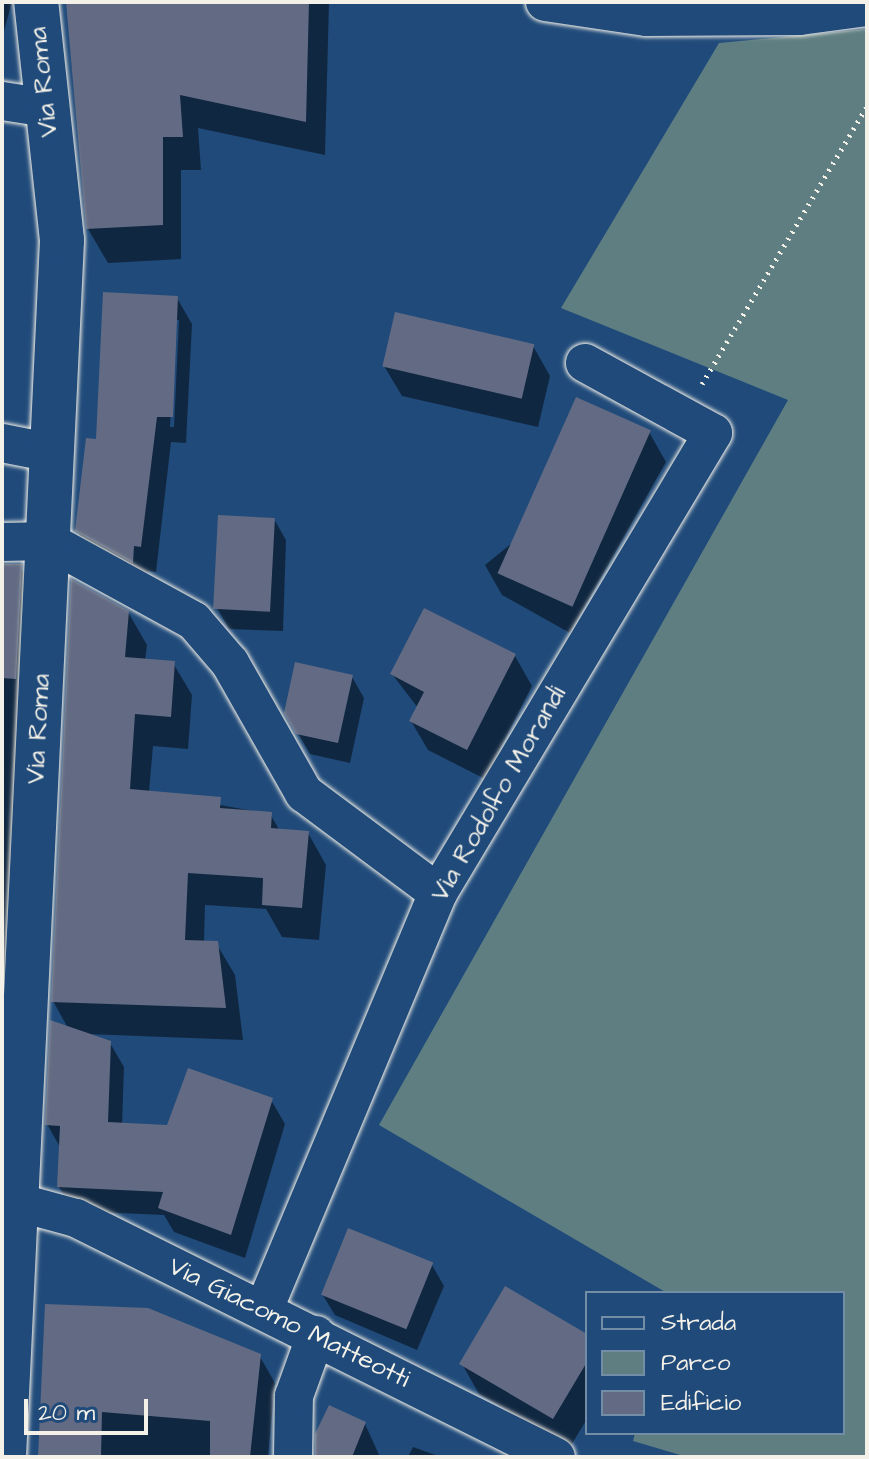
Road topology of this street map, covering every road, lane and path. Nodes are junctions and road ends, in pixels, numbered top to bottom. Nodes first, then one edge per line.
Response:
1 (36, 2) edge
2 (545, 2) edge
3 (867, 7) edge
4 (2, 101) edge
5 (867, 106) edge
6 (47, 108) junction
7 (585, 363) dead end
8 (683, 416) junction
9 (2, 443) edge
10 (52, 453) junction
11 (48, 541) junction
12 (2, 542) edge
13 (438, 893) junction
14 (17, 1202) junction
15 (264, 1309) junction
16 (316, 1335) junction
17 (4, 1457) edge
18 (293, 1457) edge
19 (556, 1457) edge

1 - 6 main road, Via Roma
2 - 3 street
4 - 6 street
5 - 8 path
6 - 10 main road, Via Roma
7 - 8 street, Via Rodolfo Morandi
8 - 13 street, Via Rodolfo Morandi
9 - 10 street
10 - 11 main road, Via Roma
11 - 12 street
11 - 13 street
11 - 14 main road, Via Roma
13 - 15 street, Via Rodolfo Morandi
14 - 15 street, Via Giacomo Matteotti
14 - 17 main road, Via Roma
15 - 16 street, Via Giacomo Matteotti
16 - 18 street
16 - 19 street, Via Giacomo Matteotti

